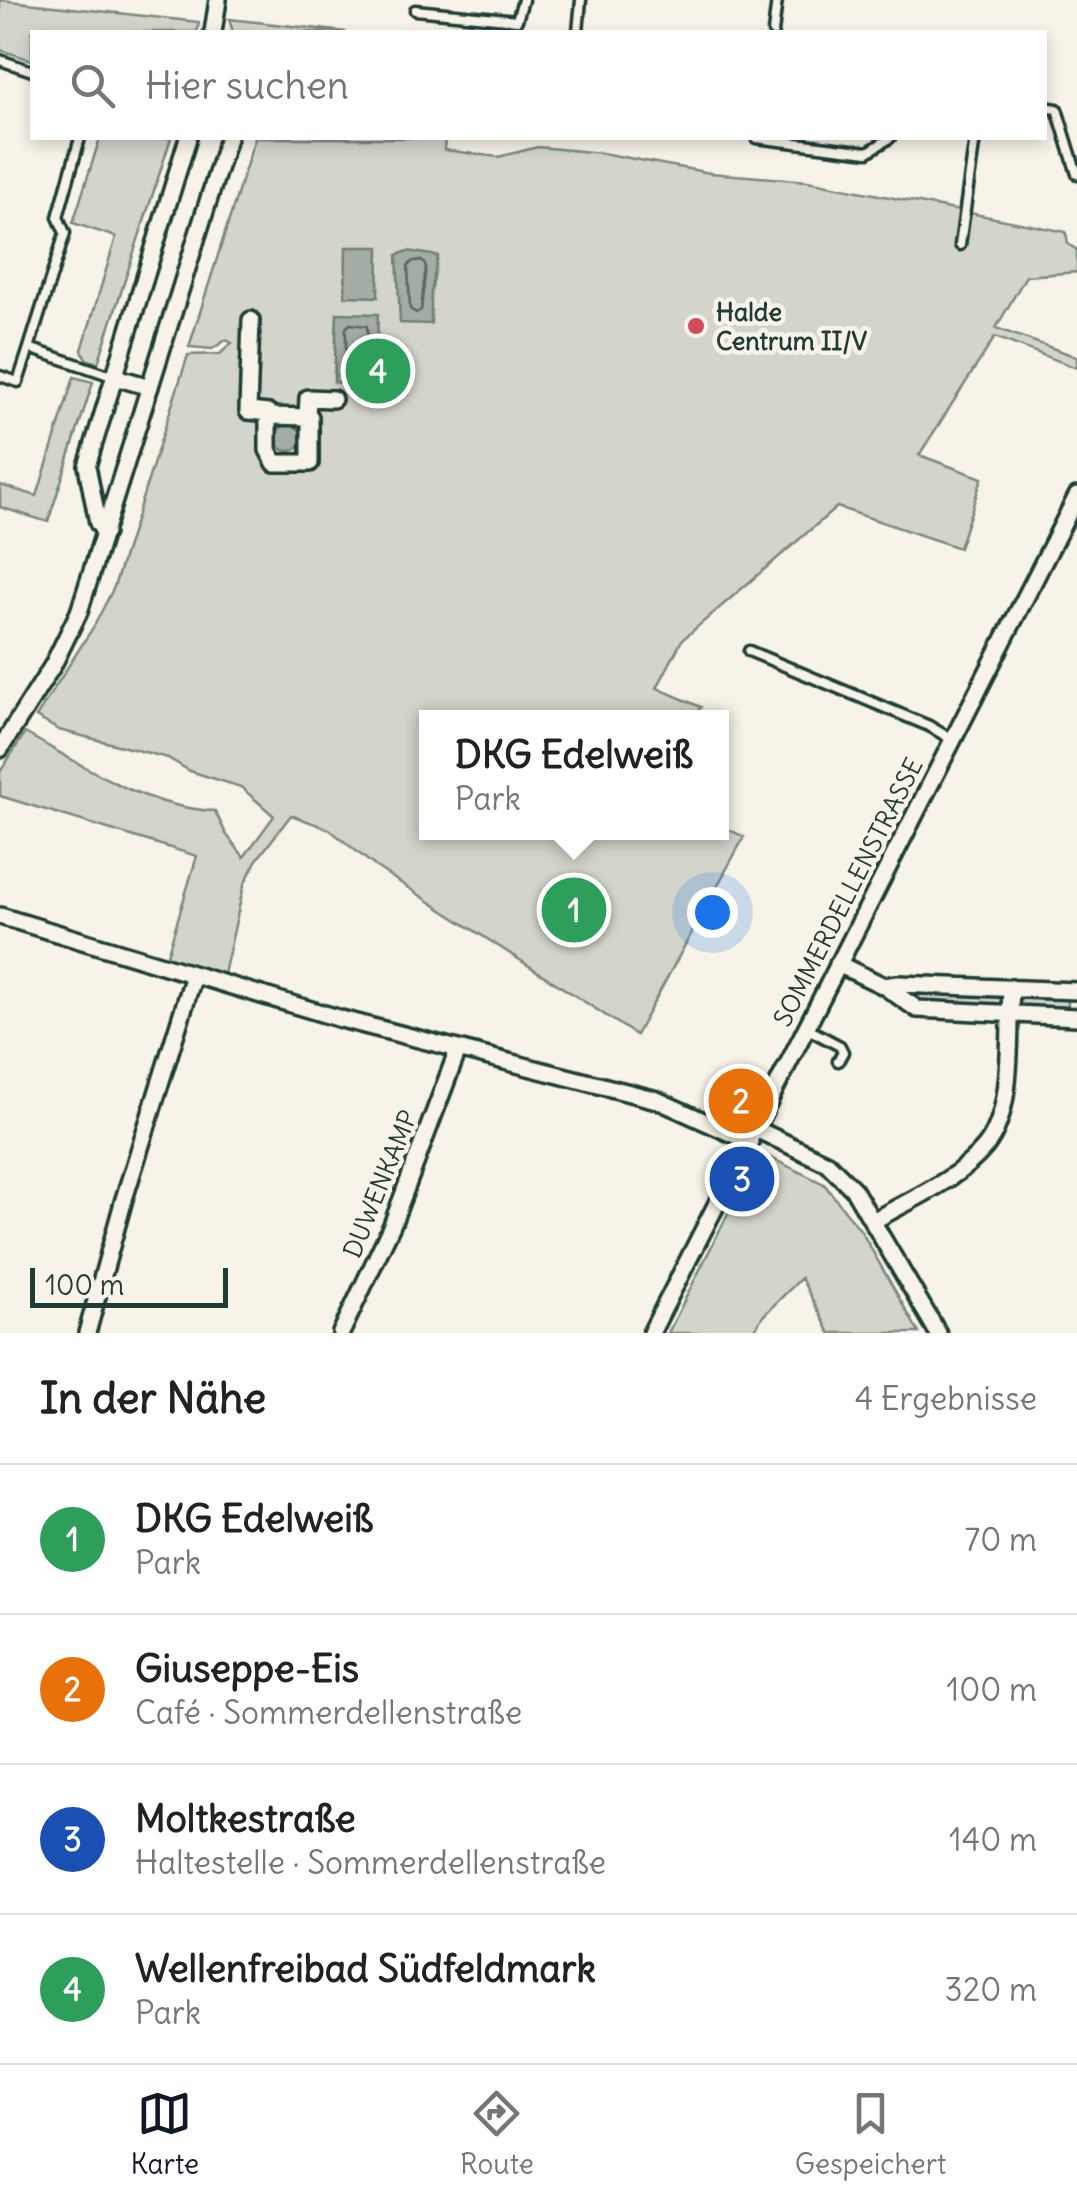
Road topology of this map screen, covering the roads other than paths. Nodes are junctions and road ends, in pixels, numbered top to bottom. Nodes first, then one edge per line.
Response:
1 (218, 0) edge
2 (523, 0) edge
3 (581, 0) edge
4 (777, 0) edge
5 (415, 10) dead end
6 (213, 30) edge
7 (578, 30) edge
8 (773, 30) edge
9 (0, 60) edge
10 (30, 69) edge
11 (1047, 108) edge
12 (79, 140) edge
13 (187, 140) edge
14 (227, 140) edge
15 (772, 140) edge
16 (889, 140) edge
17 (975, 140) edge
18 (1077, 174) edge
19 (960, 246) dead end
20 (252, 320) dead end
21 (29, 348) junction
22 (0, 376) edge
23 (115, 377) junction
24 (150, 387) junction
25 (333, 398) dead end
26 (270, 416) junction
27 (307, 417) junction
28 (1077, 496) edge
29 (104, 533) junction
30 (749, 651) dead end
31 (953, 740) junction
32 (0, 749) edge
33 (0, 916) edge
34 (838, 964) junction
35 (194, 975) junction
36 (884, 986) junction
37 (1011, 988) junction
38 (1077, 991) edge
39 (1010, 1014) junction
40 (1077, 1017) edge
41 (806, 1028) junction
42 (458, 1050) junction
43 (838, 1061) dead end
44 (753, 1136) junction
45 (875, 1220) junction
46 (87, 1333) edge
47 (341, 1333) edge
48 (651, 1333) edge
49 (938, 1333) edge

1 - 6 street
2 - 5 lane
3 - 7 lane
4 - 8 lane
9 - 10 lane
11 - 18 lane
12 - 21 lane
13 - 23 street
14 - 24 street
15 - 16 lane
17 - 19 lane
20 - 26 street
21 - 22 lane
21 - 23 lane
23 - 24 street
23 - 29 street
24 - 29 street
25 - 27 street
26 - 27 street
26 - 27 street
28 - 31 street, SOMMERDELLENSTRASSE
29 - 32 street
30 - 31 lane, SOMMERDELLENSTRASSE
31 - 34 street, SOMMERDELLENSTRASSE
33 - 35 street
34 - 36 street
34 - 41 street, SOMMERDELLENSTRASSE
35 - 42 street
35 - 46 street
36 - 37 street
36 - 39 street
37 - 38 street
37 - 39 street
39 - 40 street
39 - 45 street
41 - 43 lane
41 - 44 street, SOMMERDELLENSTRASSE
42 - 44 street
42 - 47 street, DUWENKAMP
44 - 45 street
44 - 48 street, SOMMERDELLENSTRASSE
45 - 49 street

